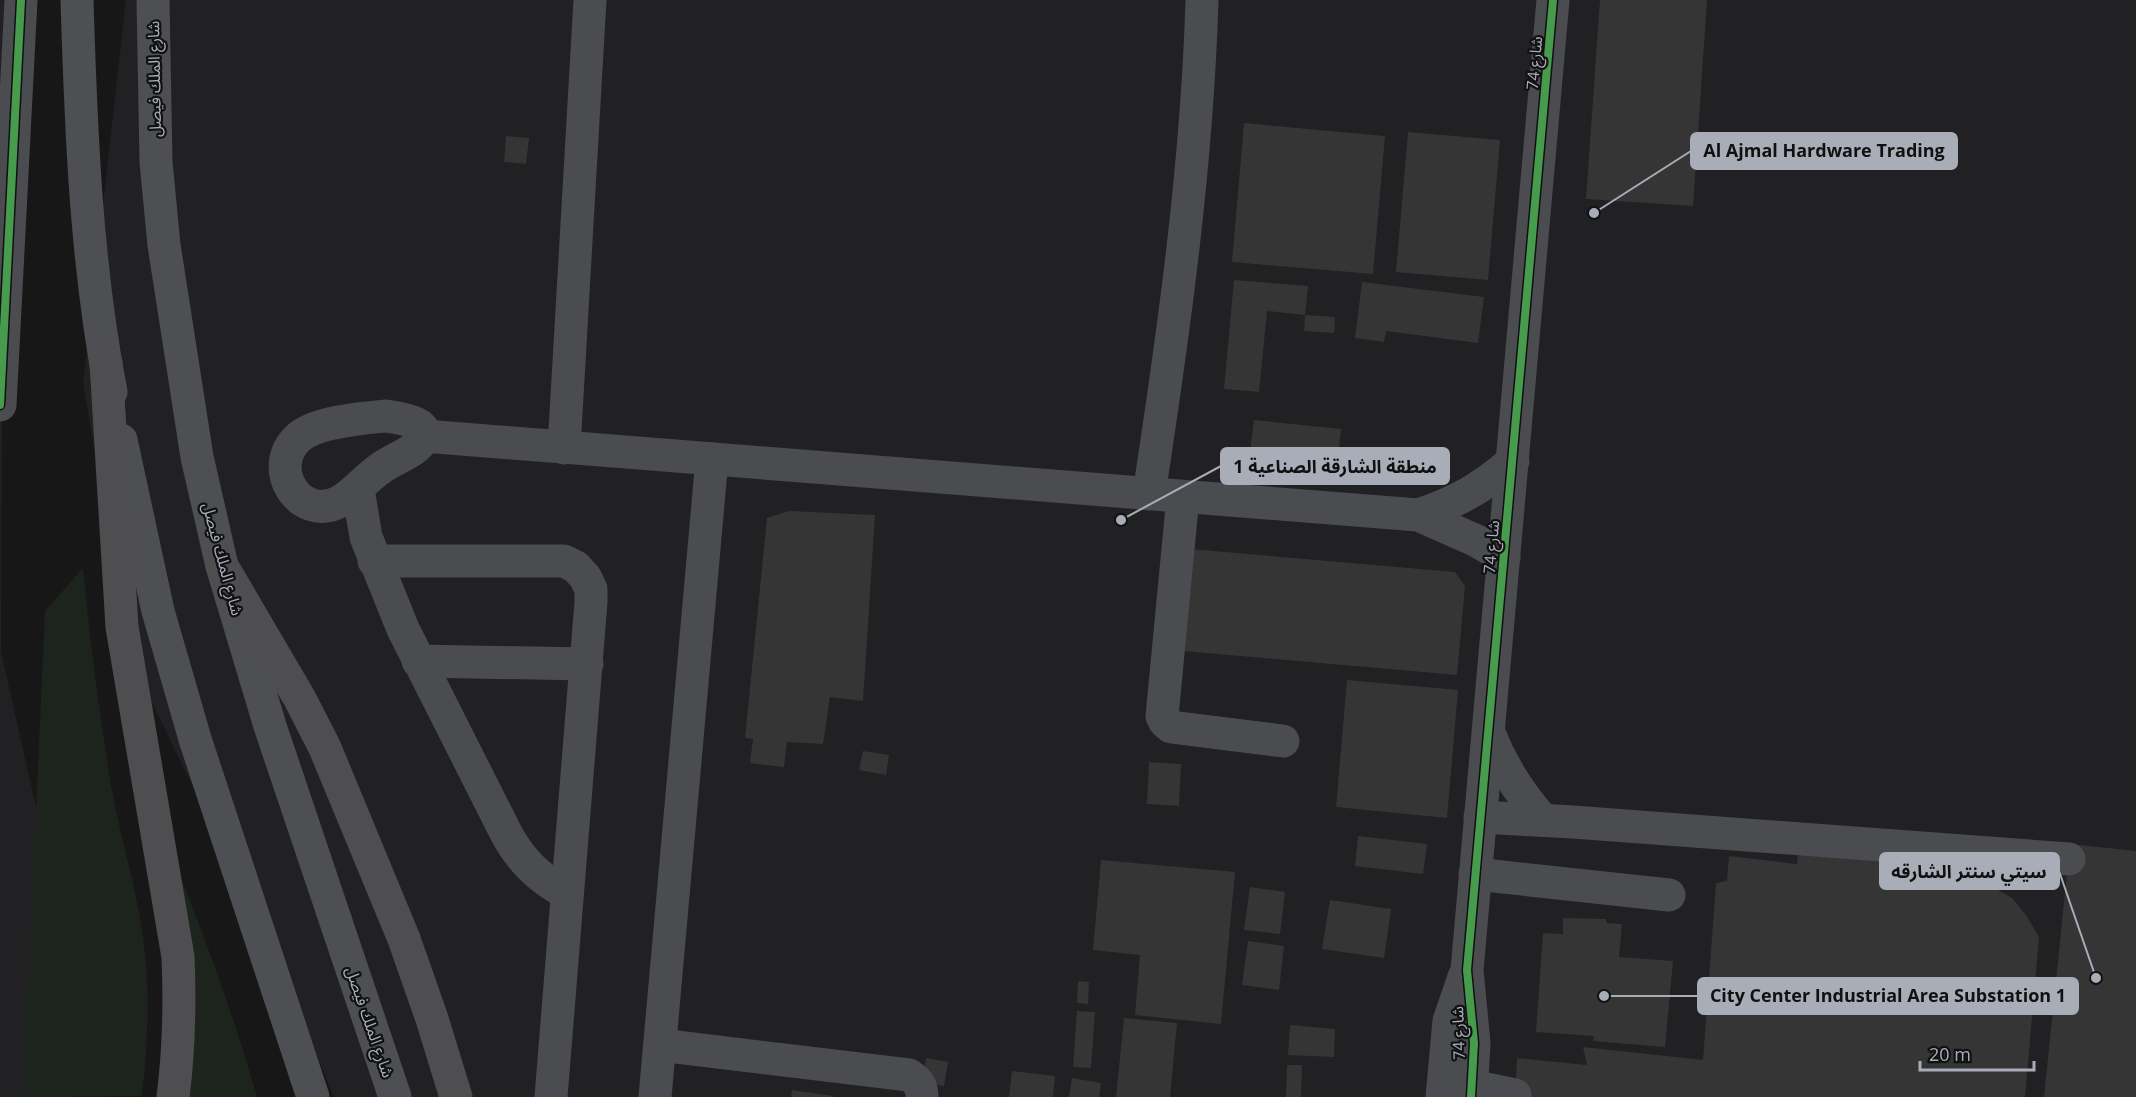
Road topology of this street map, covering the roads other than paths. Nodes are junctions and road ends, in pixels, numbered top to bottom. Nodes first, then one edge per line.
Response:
1 (21, 0) edge
2 (77, 0) edge
3 (153, 0) edge
4 (590, 0) edge
5 (1202, 0) edge
6 (1553, 0) edge
7 (106, 363) junction
8 (0, 393) edge
9 (424, 436) junction
10 (564, 448) junction
11 (712, 459) junction
12 (1513, 461) junction
13 (358, 489) junction
14 (1149, 494) junction
15 (1183, 497) junction
16 (1418, 515) junction
17 (1504, 557) junction
18 (374, 561) junction
19 (222, 566) junction
20 (418, 661) junction
21 (587, 664) junction
22 (1489, 732) junction
23 (1283, 741) dead end
24 (1480, 817) junction
25 (1543, 820) junction
26 (2069, 859) dead end
27 (1475, 874) junction
28 (566, 893) junction
29 (1669, 895) dead end
30 (660, 1045) junction
31 (1457, 1089) edge
32 (1515, 1095) dead end
33 (173, 1097) edge
34 (313, 1097) edge
35 (394, 1097) edge
36 (456, 1097) edge
37 (551, 1097) edge
38 (655, 1097) edge
39 (922, 1097) edge

1 - 8 street
2 - 7 main road
3 - 19 main road, شارع الملك فيصل
4 - 10 street
5 - 14 street
6 - 12 street, شارع 74
7 - 33 highway
7 - 34 main road
9 - 10 street
9 - 13 street
9 - 13 street
10 - 11 street
11 - 14 street
11 - 30 street
12 - 16 street
12 - 17 street, شارع 74
13 - 18 street
14 - 15 street
15 - 16 street
15 - 23 street
16 - 17 street
17 - 22 street, شارع 74
18 - 20 street
18 - 21 street
19 - 35 main road, شارع الملك فيصل
19 - 36 highway
20 - 21 street
20 - 28 street
21 - 28 street
22 - 24 street, شارع 74
22 - 25 street
24 - 25 street
24 - 27 street, شارع 74
25 - 26 street
27 - 29 street
27 - 31 street, شارع 74
28 - 37 street
30 - 38 street
30 - 39 street
31 - 32 street

